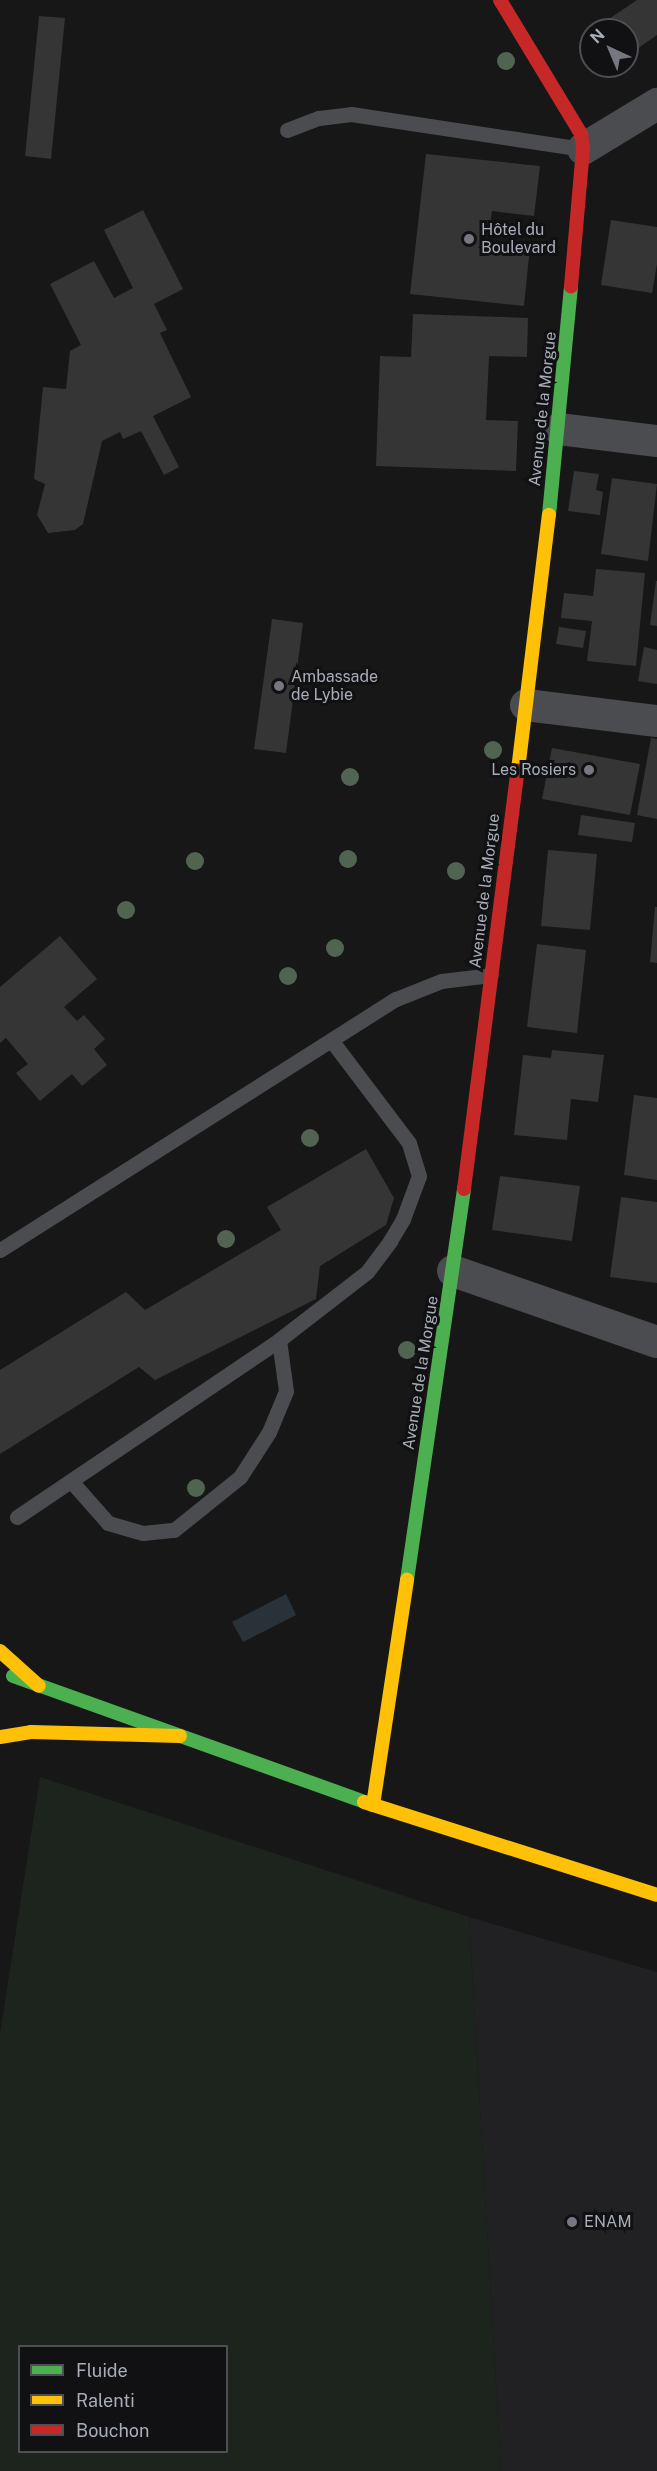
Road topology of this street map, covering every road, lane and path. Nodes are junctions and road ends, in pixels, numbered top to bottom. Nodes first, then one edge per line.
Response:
1 (506, 2) edge
2 (657, 104) edge
3 (287, 130) dead end
4 (583, 149) junction
5 (559, 429) junction
6 (657, 441) edge
7 (525, 705) junction
8 (657, 721) edge
9 (491, 975) junction
10 (331, 1040) junction
11 (0, 1250) edge
12 (453, 1271) junction
13 (279, 1340) junction
14 (657, 1342) edge
15 (71, 1481) junction
16 (17, 1517) dead end
17 (0, 1651) edge
18 (0, 1670) edge
19 (39, 1686) junction
20 (180, 1736) junction
21 (0, 1737) edge
22 (373, 1805) junction
23 (657, 1895) edge

1 - 4 street, Avenue de la Morgue
2 - 4 street
3 - 4 lane
4 - 5 street, Avenue de la Morgue
5 - 6 street
5 - 7 street, Avenue de la Morgue
7 - 8 street
7 - 9 street, Avenue de la Morgue
9 - 10 lane
9 - 12 street, Avenue de la Morgue
10 - 11 lane
10 - 13 lane
12 - 14 street
12 - 22 street, Avenue de la Morgue
13 - 15 lane
13 - 15 lane
15 - 16 lane
17 - 19 street
18 - 19 street
19 - 20 street
20 - 21 street
20 - 22 street
22 - 23 street

